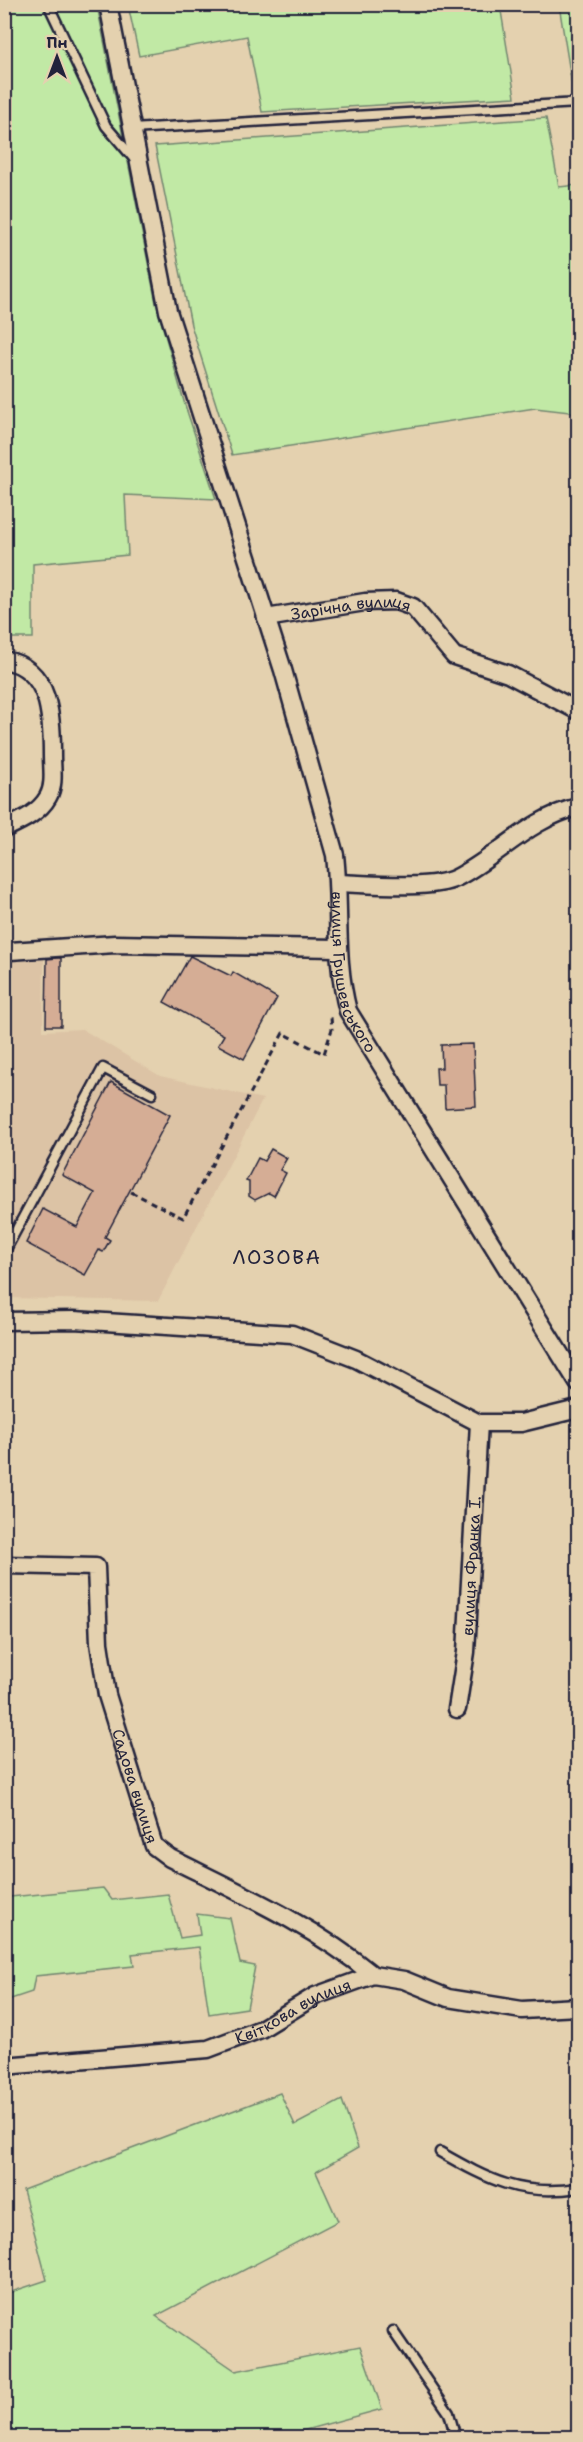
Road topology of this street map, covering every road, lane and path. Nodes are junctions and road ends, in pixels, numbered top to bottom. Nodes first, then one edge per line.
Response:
1 (48, 4) edge
2 (108, 4) edge
3 (579, 103) edge
4 (132, 129) junction
5 (139, 165) junction
6 (266, 618) junction
7 (4, 660) edge
8 (579, 711) edge
9 (579, 807) edge
10 (4, 829) edge
11 (338, 883) junction
12 (337, 948) junction
13 (4, 949) edge
14 (324, 1054) dead end
15 (152, 1094) dead end
16 (131, 1192) dead end
17 (4, 1222) edge
18 (12, 1237) junction
19 (4, 1253) edge
20 (4, 1322) edge
21 (578, 1383) edge
22 (579, 1408) edge
23 (479, 1423) junction
24 (4, 1565) edge
25 (457, 1709) dead end
26 (373, 1975) junction
27 (579, 2007) edge
28 (4, 2066) edge
29 (440, 2152) dead end
30 (579, 2188) edge
31 (393, 2331) dead end
32 (456, 2438) edge

1 - 5 lane
2 - 4 street, вулиця Грушевського
3 - 4 lane
4 - 5 street, вулиця Грушевського
5 - 6 street, вулиця Грушевського
6 - 8 street, Зарічна вулиця
6 - 11 street, вулиця Грушевського
7 - 10 street
9 - 11 street
11 - 12 street, вулиця Грушевського
12 - 13 street
12 - 21 street, вулиця Грушевського
14 - 16 path
15 - 18 lane
17 - 18 lane
18 - 19 lane
20 - 23 street
22 - 23 street
23 - 25 street, вулиця Франка І.
24 - 26 street, Садова вулиця
26 - 27 street, Квіткова вулиця
26 - 28 street, Квіткова вулиця
29 - 30 lane
31 - 32 lane

